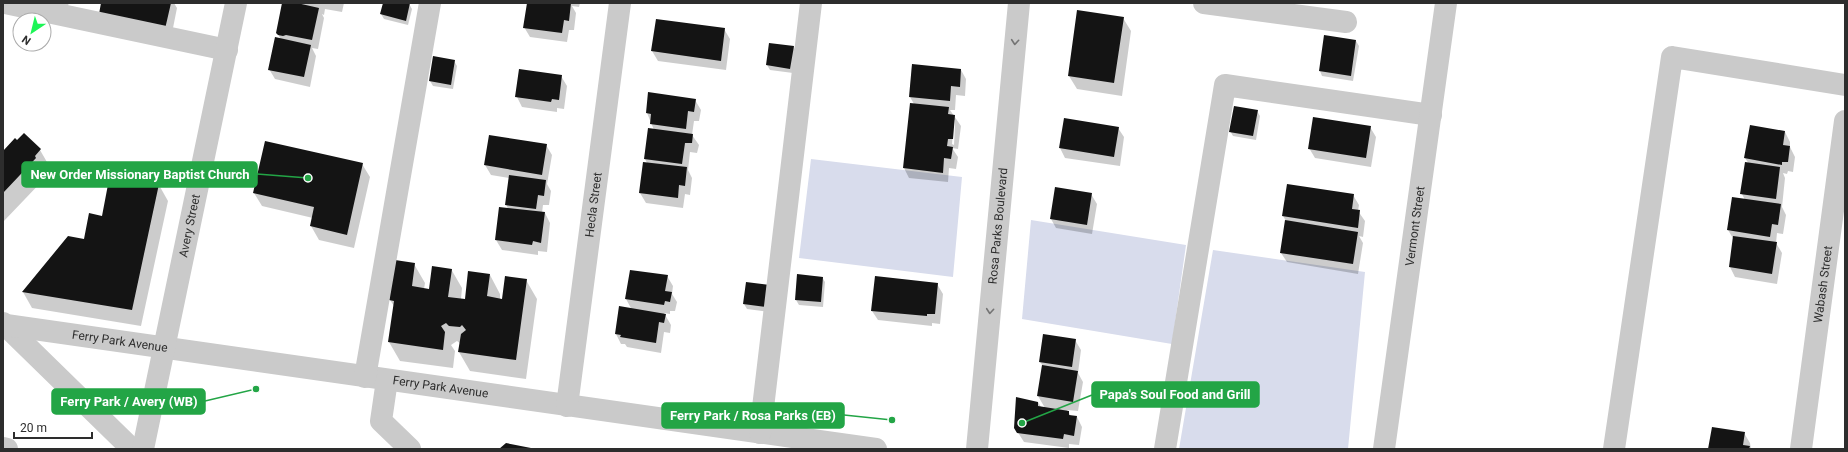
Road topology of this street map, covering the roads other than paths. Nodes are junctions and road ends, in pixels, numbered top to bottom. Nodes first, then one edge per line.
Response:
1 (10, 3) edge
2 (236, 3) edge
3 (430, 3) edge
4 (620, 3) edge
5 (811, 3) edge
6 (1019, 3) edge
7 (1204, 3) edge
8 (1446, 3) edge
9 (1346, 22) dead end
10 (227, 50) junction
11 (1845, 85) edge
12 (1431, 115) junction
13 (1845, 121) edge
14 (4, 324) edge
15 (165, 348) junction
16 (365, 377) junction
17 (387, 380) junction
18 (567, 406) junction
19 (771, 439) edge
20 (3, 448) edge
21 (7, 449) edge
22 (132, 449) edge
23 (143, 449) edge
24 (410, 449) edge
25 (876, 449) edge
26 (977, 449) edge
27 (1165, 449) edge
28 (1384, 449) edge
29 (1614, 449) edge
30 (1801, 449) edge

1 - 10 street
2 - 10 street, Avery Street
3 - 16 street
4 - 18 street, Hecla Street
5 - 19 street
6 -> 26 street, Rosa Parks Boulevard
7 - 9 street
8 - 12 street, Vermont Street
10 - 15 street, Avery Street
11 - 29 street
12 - 27 street
12 - 28 street, Vermont Street
13 - 30 street, Wabash Street
14 - 15 street, Ferry Park Avenue
14 - 22 street
15 - 16 street, Ferry Park Avenue
15 - 23 street, Avery Street
16 - 17 street, Ferry Park Avenue
17 - 18 street, Ferry Park Avenue
17 - 24 street
18 - 19 street, Ferry Park Avenue
19 - 25 street, Ferry Park Avenue
20 - 21 street

